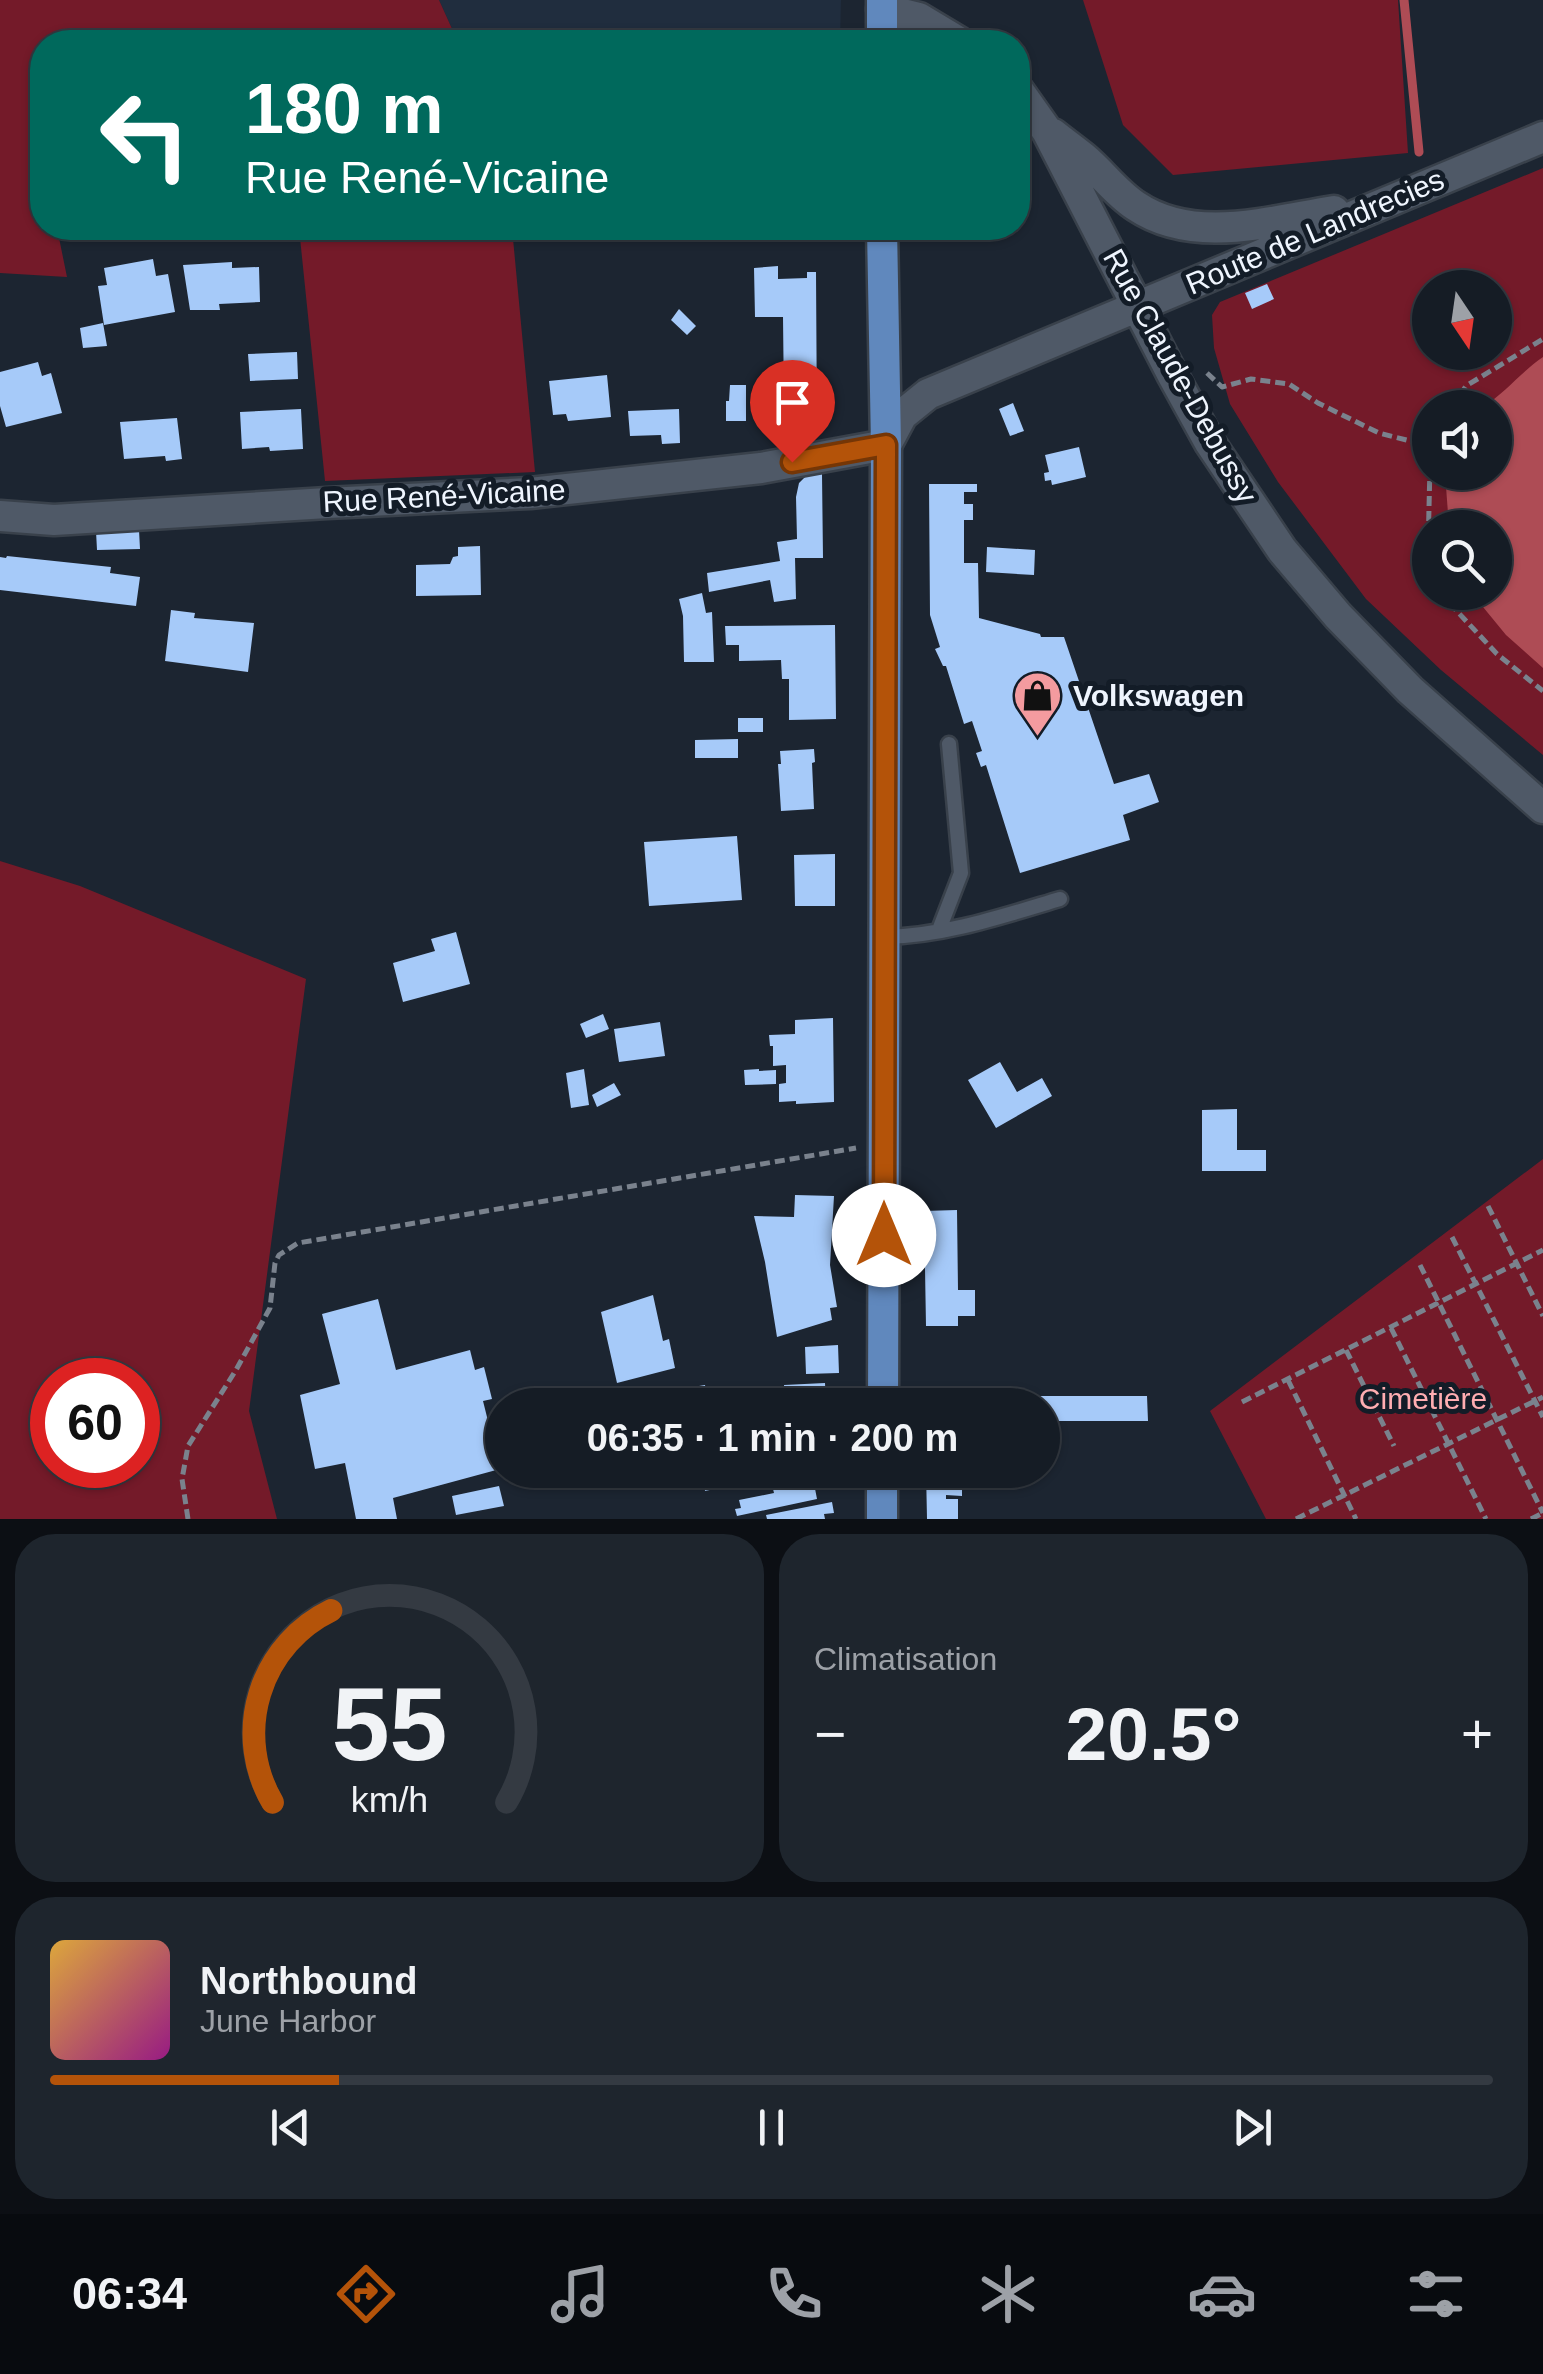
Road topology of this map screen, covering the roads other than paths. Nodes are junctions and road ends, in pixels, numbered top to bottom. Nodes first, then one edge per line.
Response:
1 (882, 4) edge
2 (882, 30) edge
3 (939, 30) edge
4 (1030, 106) edge
5 (1048, 130) junction
6 (1543, 137) edge
7 (1382, 204) junction
8 (882, 240) edge
9 (1137, 306) junction
10 (886, 445) junction
11 (0, 516) edge
12 (949, 744) dead end
13 (1543, 808) edge
14 (1060, 898) dead end
15 (940, 930) junction
16 (883, 937) junction
17 (883, 1388) edge
18 (882, 1488) edge
19 (882, 1519) edge

1 - 2 main road
1 - 3 main road
4 - 5 main road, Rue Claude-Debussy
5 - 7 main road
5 - 9 main road, Rue Claude-Debussy
6 - 7 main road, Route de Landrecies
7 - 9 main road, Route de Landrecies
8 - 10 main road
9 - 10 main road, Route de Landrecies
9 - 13 main road, Rue Claude-Debussy
10 - 11 main road, Rue René-Vicaine
10 - 16 main road
12 - 15 lane
14 - 15 lane
15 - 16 lane
16 - 17 main road
18 - 19 main road

